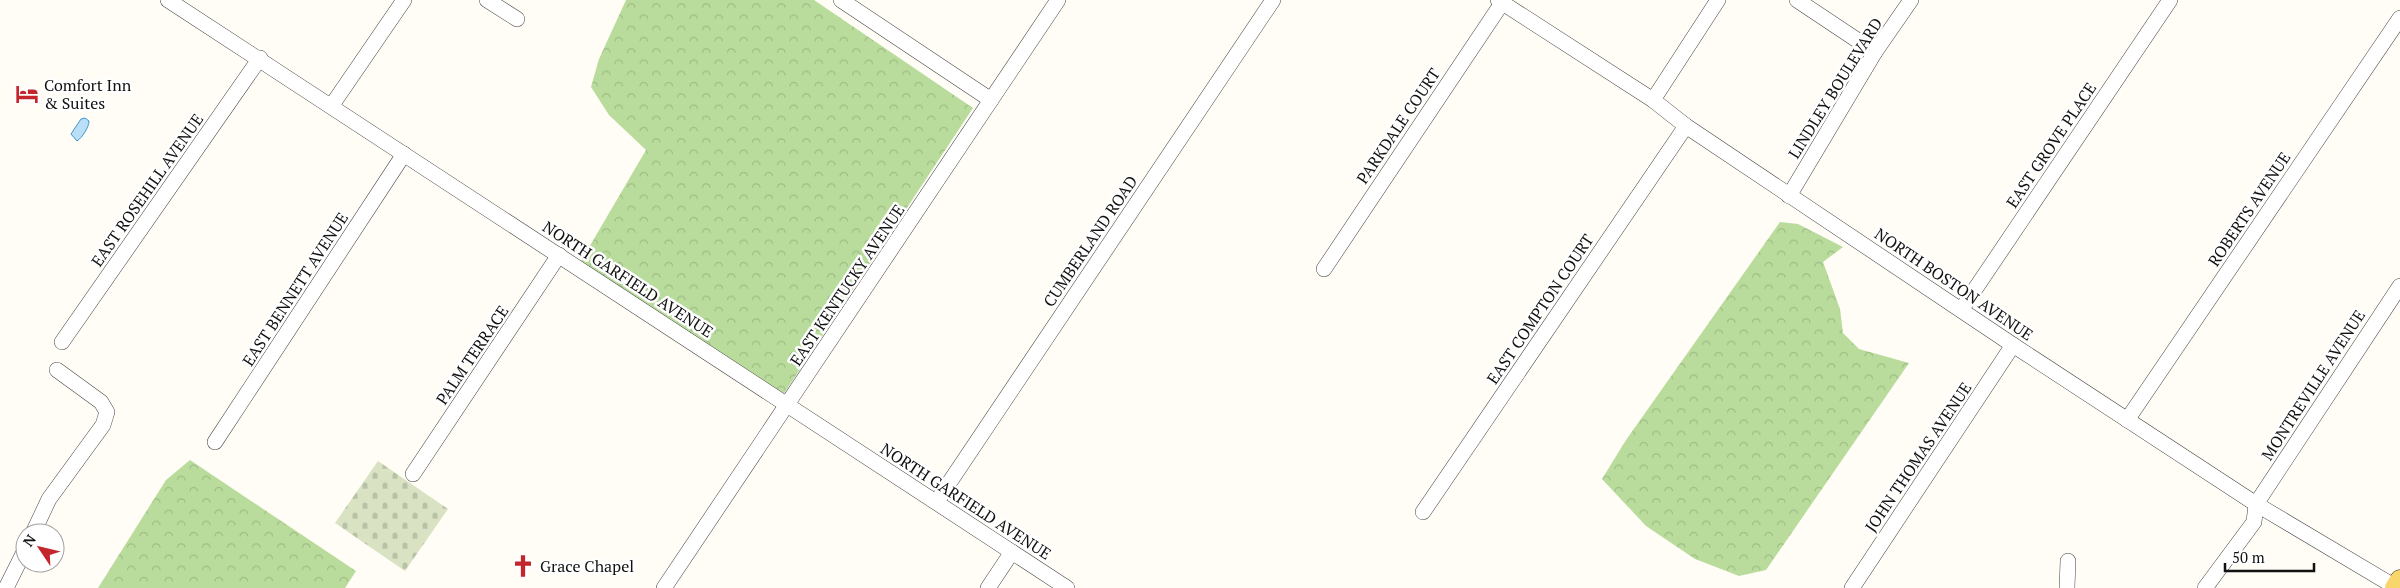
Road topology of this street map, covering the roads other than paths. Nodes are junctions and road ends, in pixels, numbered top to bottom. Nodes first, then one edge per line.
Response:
1 (168, 0) edge
2 (404, 0) edge
3 (487, 0) edge
4 (841, 0) edge
5 (1058, 0) edge
6 (1273, 0) edge
7 (1718, 0) edge
8 (1797, 0) edge
9 (1911, 0) edge
10 (2170, 0) edge
11 (1500, 1) edge
12 (516, 18) dead end
13 (2400, 18) edge
14 (1875, 52) junction
15 (260, 58) junction
16 (992, 100) junction
17 (1653, 100) junction
18 (332, 105) junction
19 (1686, 126) junction
20 (404, 154) junction
21 (1789, 196) junction
22 (559, 255) junction
23 (1324, 269) dead end
24 (2400, 286) edge
25 (1961, 310) junction
26 (62, 342) dead end
27 (2014, 345) junction
28 (57, 370) dead end
29 (788, 406) junction
30 (2127, 420) junction
31 (214, 442) dead end
32 (413, 474) dead end
33 (937, 501) junction
34 (2256, 504) junction
35 (1423, 512) dead end
36 (38, 523) edge
37 (1012, 552) junction
38 (2068, 561) dead end
39 (15, 570) edge
40 (2397, 586) edge
41 (6, 588) edge
42 (664, 588) edge
43 (988, 588) edge
44 (1067, 588) edge
45 (1852, 588) edge
46 (2067, 588) edge
47 (2205, 588) edge

1 - 15 street, NORTH GARFIELD AVENUE
2 - 18 street
3 - 12 street
4 - 16 street
5 - 16 street, EAST KENTUCKY AVENUE
6 - 33 street, CUMBERLAND ROAD
7 - 17 street
8 - 14 street
9 - 14 street, LINDLEY BOULEVARD
10 - 25 street, EAST GROVE PLACE
11 - 17 street, NORTH BOSTON AVENUE
11 - 23 street, PARKDALE COURT
13 - 30 street, ROBERTS AVENUE
14 - 21 street, LINDLEY BOULEVARD
15 - 18 street, NORTH GARFIELD AVENUE
15 - 26 street, EAST ROSEHILL AVENUE
16 - 29 street, EAST KENTUCKY AVENUE
17 - 19 street, NORTH BOSTON AVENUE
18 - 20 street, NORTH GARFIELD AVENUE
19 - 21 street, NORTH BOSTON AVENUE
19 - 35 street, EAST COMPTON COURT
20 - 22 street, NORTH GARFIELD AVENUE
20 - 31 street, EAST BENNETT AVENUE
21 - 25 street, NORTH BOSTON AVENUE
22 - 29 street, NORTH GARFIELD AVENUE
22 - 32 street, PALM TERRACE
24 - 34 street, MONTREVILLE AVENUE
25 - 27 street, NORTH BOSTON AVENUE
27 - 30 street, NORTH BOSTON AVENUE
27 - 45 street, JOHN THOMAS AVENUE
28 - 36 street
29 - 33 street, NORTH GARFIELD AVENUE
29 - 42 street, EAST KENTUCKY AVENUE
30 - 34 street, NORTH BOSTON AVENUE
33 - 37 street, NORTH GARFIELD AVENUE
34 - 40 street, NORTH BOSTON AVENUE
34 - 47 street, MONTREVILLE AVENUE
37 - 43 street
37 - 44 street, NORTH GARFIELD AVENUE
38 - 46 street
39 - 41 street

